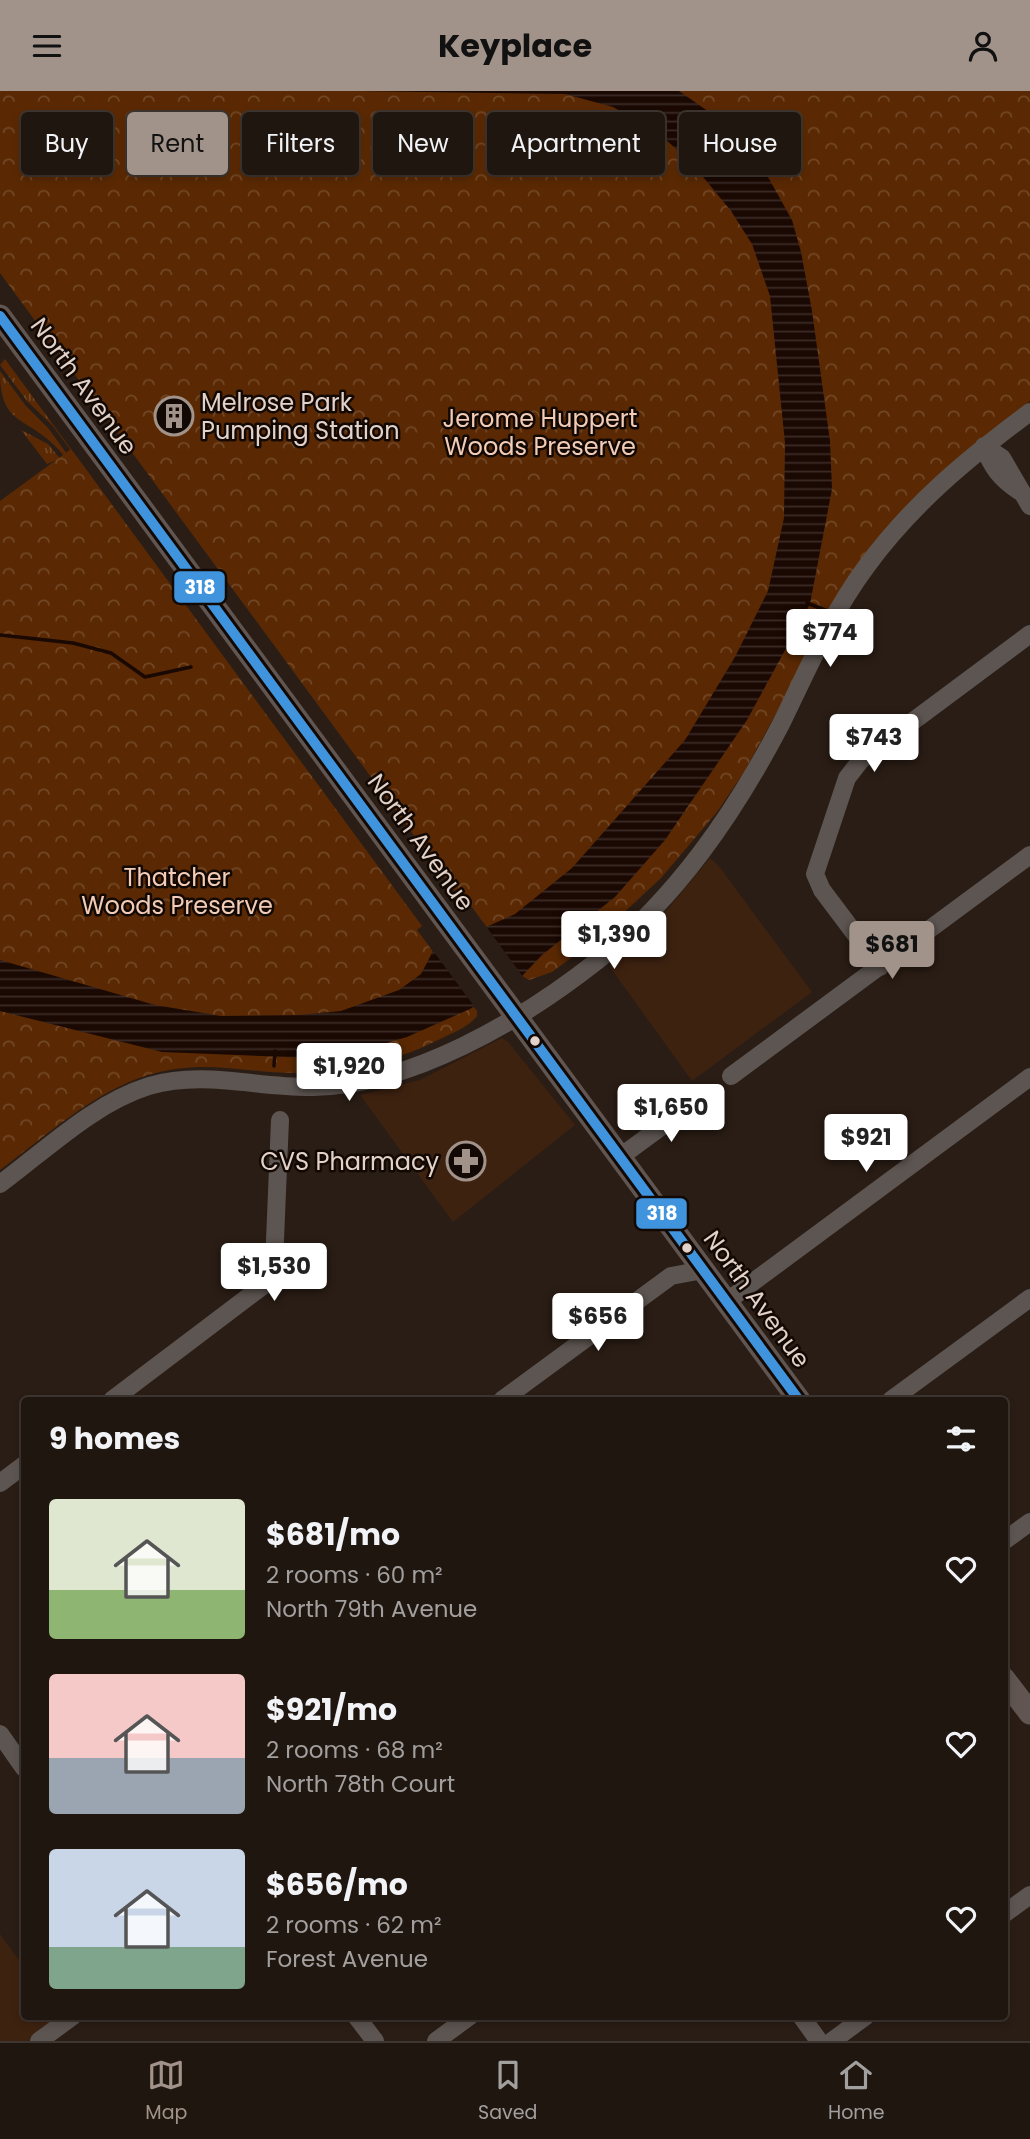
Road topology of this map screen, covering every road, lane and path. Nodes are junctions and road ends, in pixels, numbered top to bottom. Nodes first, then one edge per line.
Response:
1 (0, 316) edge
2 (1030, 412) edge
3 (984, 446) junction
4 (1030, 506) edge
5 (1030, 634) edge
6 (1030, 855) edge
7 (880, 967) junction
8 (517, 1015) junction
9 (731, 1076) dead end
10 (1030, 1077) edge
11 (699, 1099) dead end
12 (280, 1120) dead end
13 (620, 1157) junction
14 (0, 1184) edge
15 (703, 1270) junction
16 (1030, 1298) edge
17 (726, 1302) junction
18 (116, 1397) edge
19 (506, 1397) edge
20 (797, 1397) edge
21 (895, 1397) edge
22 (21, 1467) edge
23 (0, 1483) edge
24 (1030, 1522) edge
25 (1008, 1538) edge
26 (1008, 1684) edge
27 (1030, 1713) edge
28 (0, 1734) edge
29 (21, 1757) edge
30 (1030, 1895) edge
31 (1008, 1911) edge
32 (68, 2020) edge
33 (359, 2020) edge
34 (465, 2020) edge
35 (804, 2020) edge
36 (861, 2020) edge
37 (39, 2041) edge
38 (375, 2041) edge
39 (436, 2041) edge
40 (819, 2041) edge
41 (832, 2041) edge

1 - 8 main road, North Avenue
2 - 3 street
3 - 4 street
3 - 8 street
5 - 7 street
6 - 7 street
7 - 9 street
8 - 13 main road, North Avenue
8 - 14 street
10 - 17 street
11 - 13 street
12 - 18 street
13 - 15 main road, North Avenue
15 - 17 main road, North Avenue
15 - 19 street
16 - 21 street
17 - 20 main road, North Avenue
22 - 23 street
24 - 25 street
26 - 27 main road
28 - 29 street
30 - 31 street
32 - 37 street
33 - 38 street
34 - 39 street
35 - 40 street
36 - 41 street

